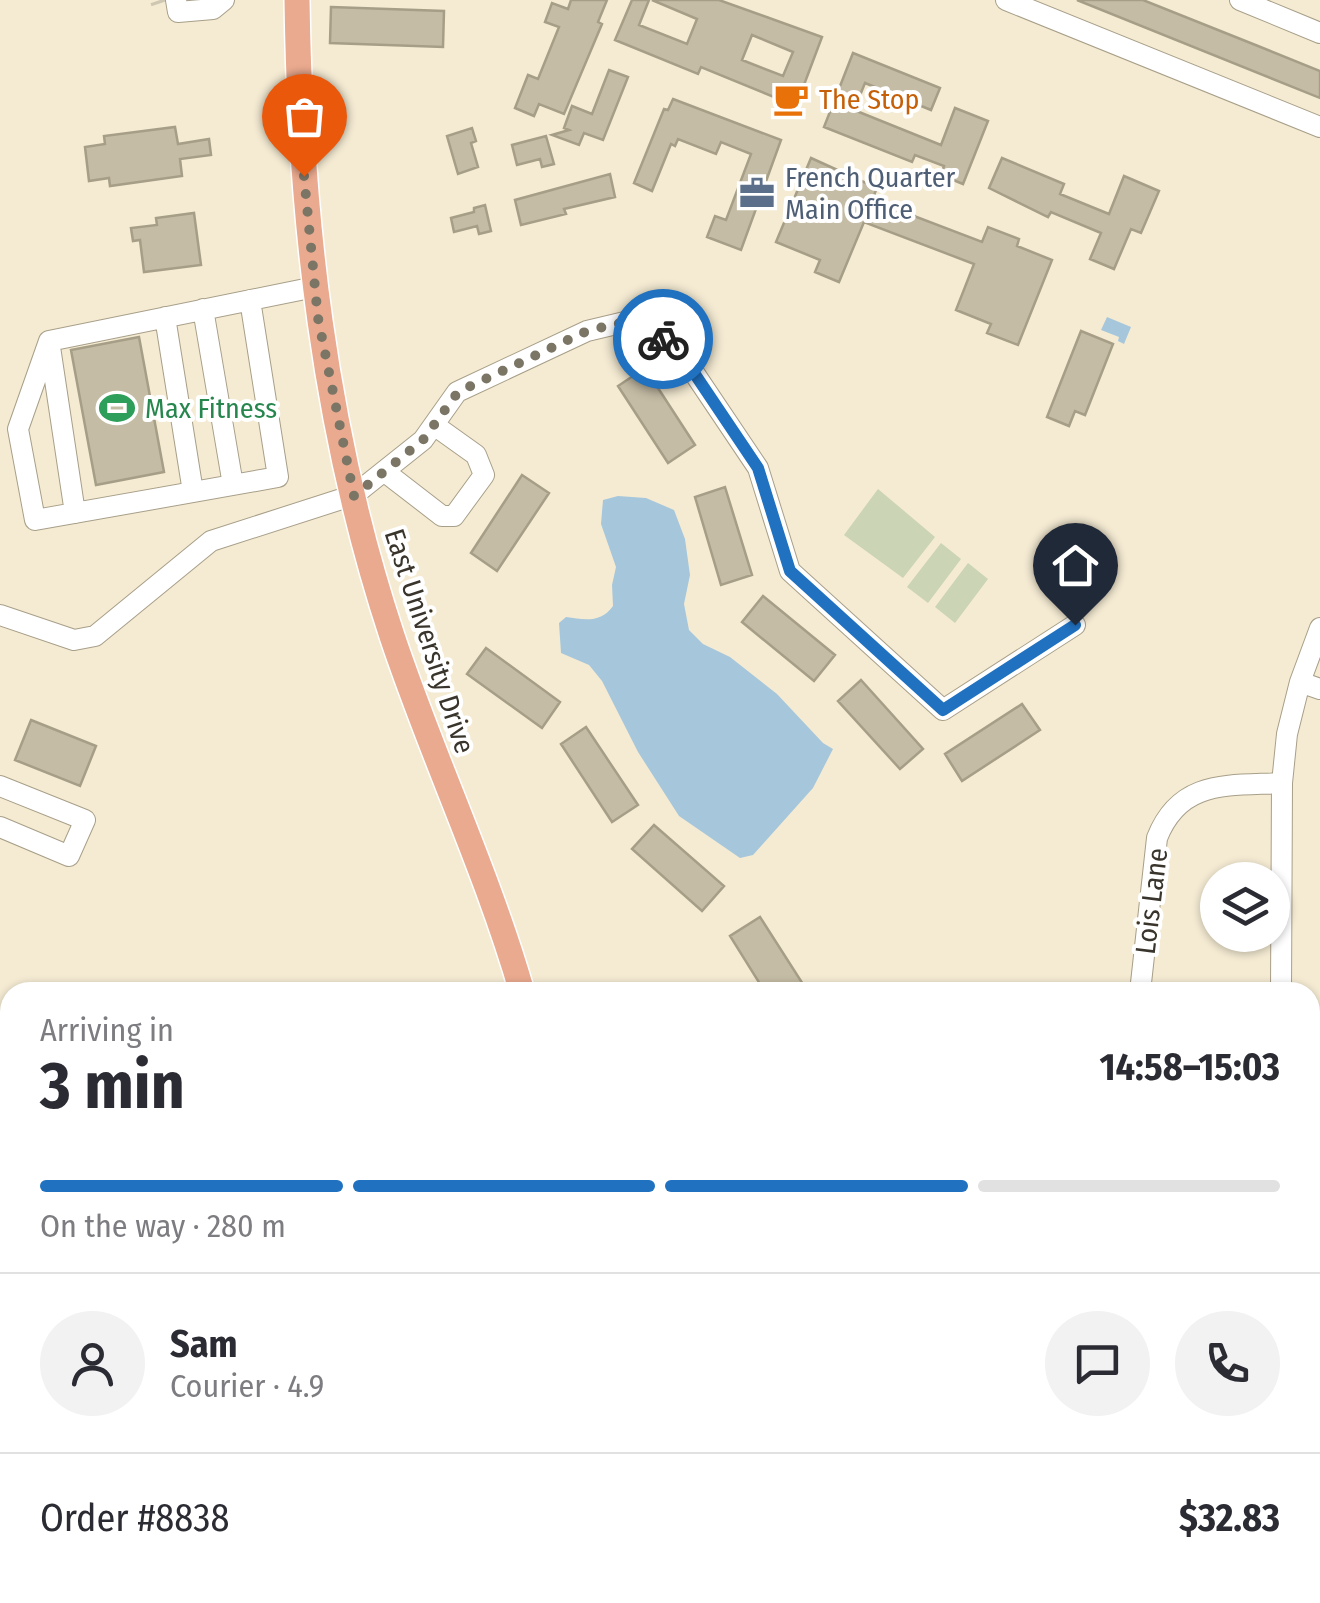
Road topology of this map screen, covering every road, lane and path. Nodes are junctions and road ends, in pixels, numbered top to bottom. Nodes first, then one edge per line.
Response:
1 (224, 0) edge
2 (297, 0) edge
3 (1006, 0) edge
4 (1240, 0) edge
5 (171, 5) edge
6 (1320, 32) edge
7 (1320, 127) edge
8 (315, 287) junction
9 (250, 300) junction
10 (203, 309) junction
11 (165, 317) junction
12 (49, 340) junction
13 (434, 424) junction
14 (386, 472) junction
15 (233, 484) junction
16 (193, 492) junction
17 (354, 496) junction
18 (74, 513) junction
19 (0, 615) edge
20 (1075, 625) dead end
21 (1320, 628) edge
22 (1310, 686) edge
23 (1282, 784) junction
24 (0, 786) edge
25 (0, 827) edge
26 (519, 982) edge
27 (1141, 982) edge
28 (1281, 982) edge

1 - 5 street
2 - 8 main road, East University Drive
3 - 7 street
4 - 6 street
8 - 9 street
8 - 17 main road, East University Drive
9 - 10 street
9 - 15 street
10 - 11 street
10 - 15 street
11 - 12 street
11 - 16 street
12 - 18 street
12 - 18 street
13 - 14 street
13 - 14 street
13 - 20 street
14 - 17 street
15 - 16 street
16 - 18 street
17 - 19 street
17 - 26 main road, East University Drive
21 - 22 street
22 - 23 street
23 - 27 street, Lois Lane
23 - 28 street
24 - 25 street

